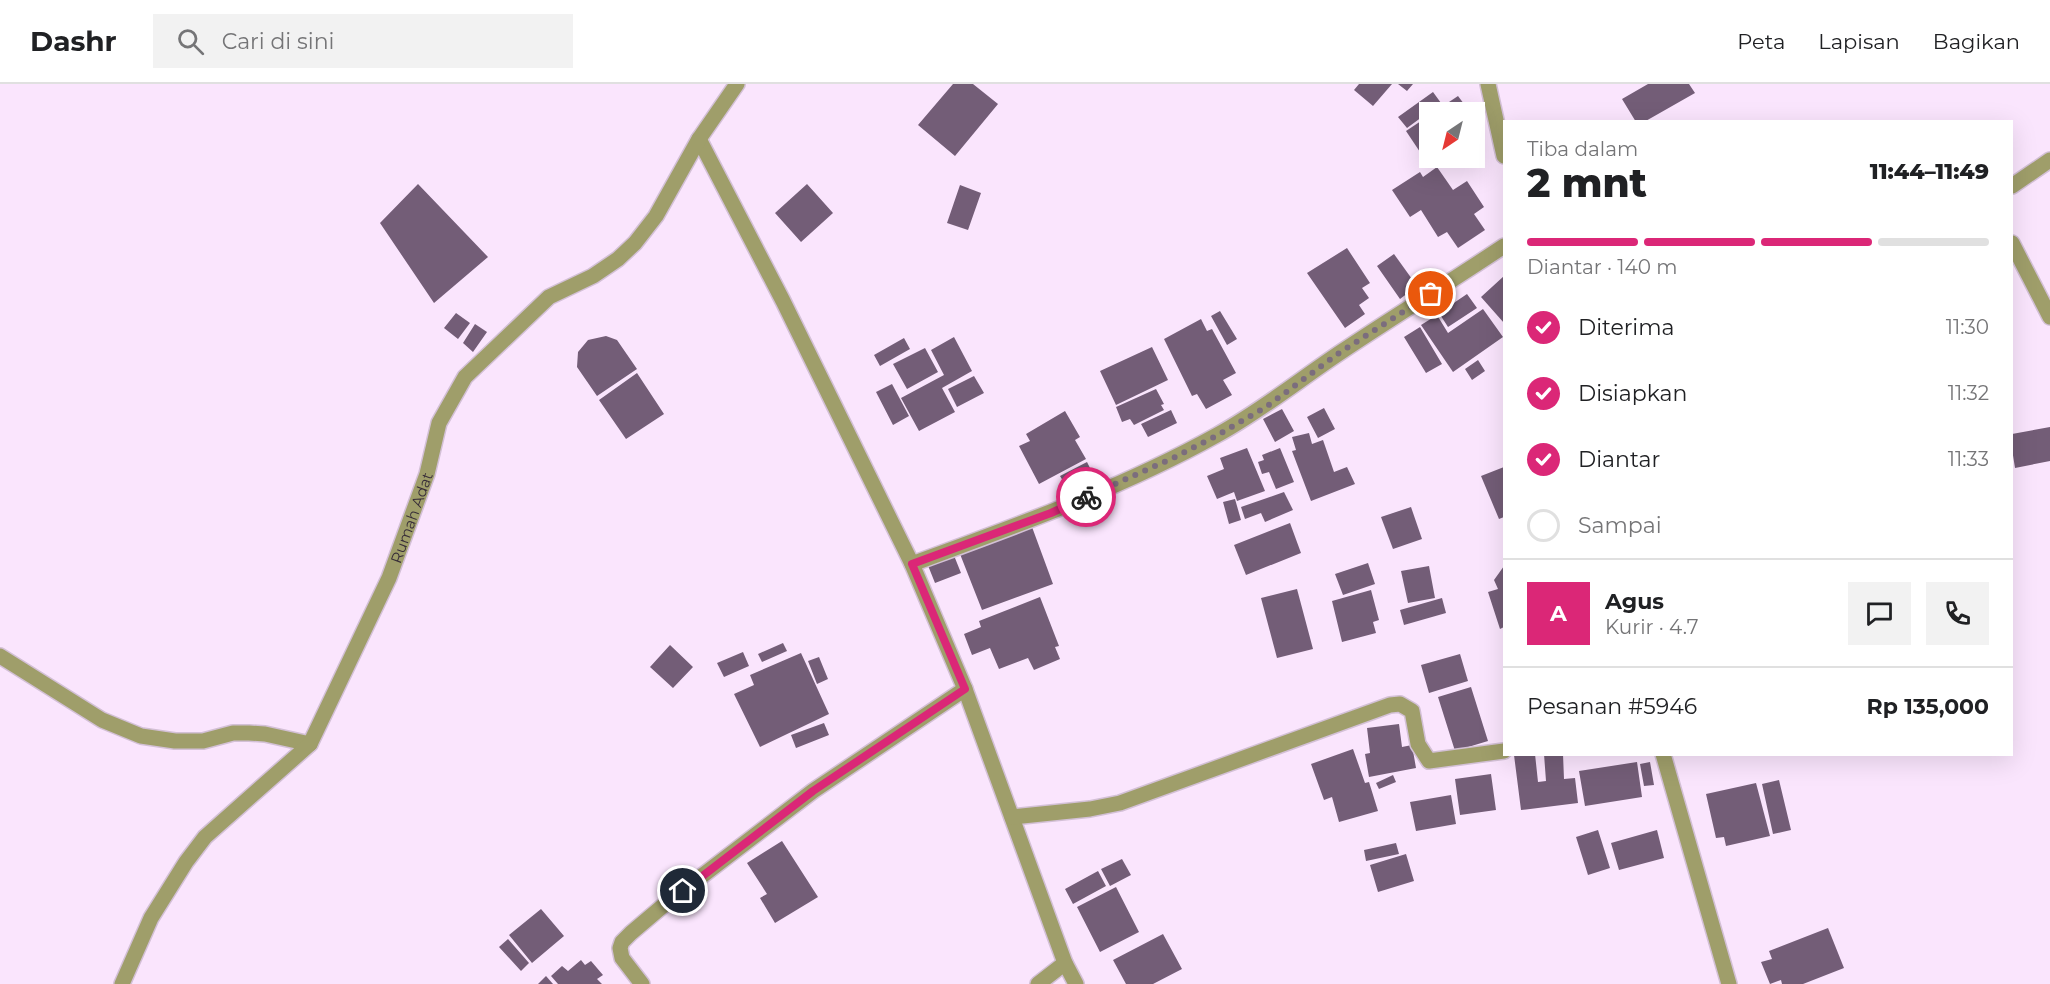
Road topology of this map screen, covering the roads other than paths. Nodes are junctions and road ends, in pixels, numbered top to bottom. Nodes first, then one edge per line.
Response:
1 (737, 84) edge
2 (1488, 84) edge
3 (699, 139) junction
4 (1503, 152) edge
5 (2050, 160) edge
6 (2013, 185) edge
7 (2013, 245) edge
8 (1503, 247) edge
9 (2050, 317) edge
10 (912, 564) junction
11 (0, 656) edge
12 (965, 689) junction
13 (310, 744) junction
14 (1503, 751) edge
15 (1664, 756) edge
16 (1012, 817) junction
17 (1065, 963) junction
18 (122, 984) edge
19 (642, 984) edge
20 (1038, 984) edge
21 (1076, 984) edge
22 (1729, 984) edge

1 - 3 street, Rumah Adat
2 - 4 street
3 - 10 street
3 - 13 street, Rumah Adat
5 - 6 street
7 - 9 street
8 - 10 street
10 - 12 street
11 - 13 street
12 - 16 street
12 - 19 street
13 - 18 street, Rumah Adat
14 - 16 street
15 - 22 street
16 - 17 street
17 - 20 street
17 - 21 street

